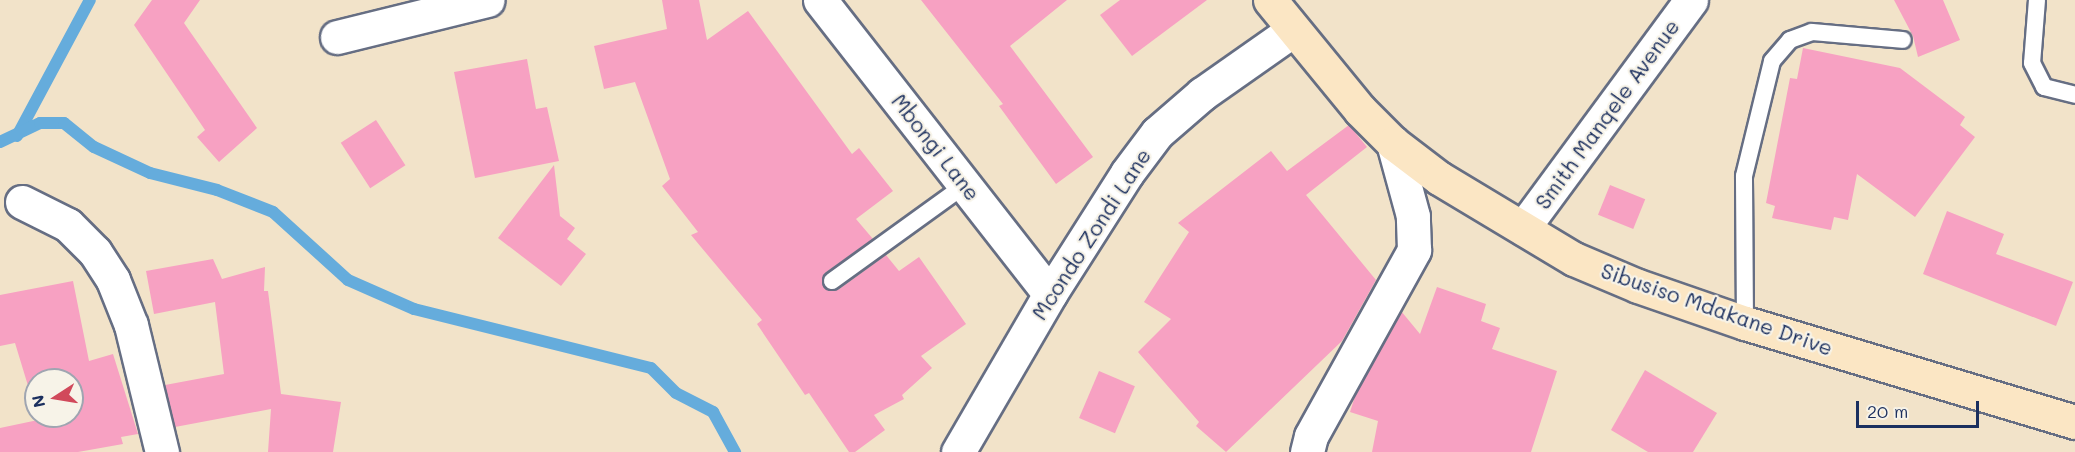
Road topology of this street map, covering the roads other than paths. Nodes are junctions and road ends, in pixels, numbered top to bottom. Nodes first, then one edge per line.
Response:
1 (488, 0) edge
2 (820, 0) edge
3 (1270, 0) edge
4 (1690, 0) edge
5 (2037, 0) edge
6 (1293, 30) junction
7 (337, 37) dead end
8 (1903, 40) dead end
9 (2075, 95) edge
10 (1393, 143) junction
11 (965, 185) junction
12 (22, 202) dead end
13 (1523, 228) junction
14 (832, 281) dead end
15 (1050, 294) junction
16 (1745, 323) junction
17 (2075, 422) edge
18 (162, 452) edge
19 (958, 452) edge
20 (1307, 452) edge

1 - 7 street
2 - 11 street, Mbongi Lane
3 - 6 street, Sibusiso Mdakane Drive
4 - 13 street, Smith Manqele Avenue
5 - 9 lane
6 - 10 street, Sibusiso Mdakane Drive
6 - 15 street, Mcondo Zondi Lane
8 - 16 lane
10 - 13 street, Sibusiso Mdakane Drive
10 - 20 street
11 - 14 lane
11 - 15 street, Mbongi Lane
12 - 18 street
13 - 16 street, Sibusiso Mdakane Drive
15 - 19 street, Mcondo Zondi Lane
16 - 17 street, Sibusiso Mdakane Drive

